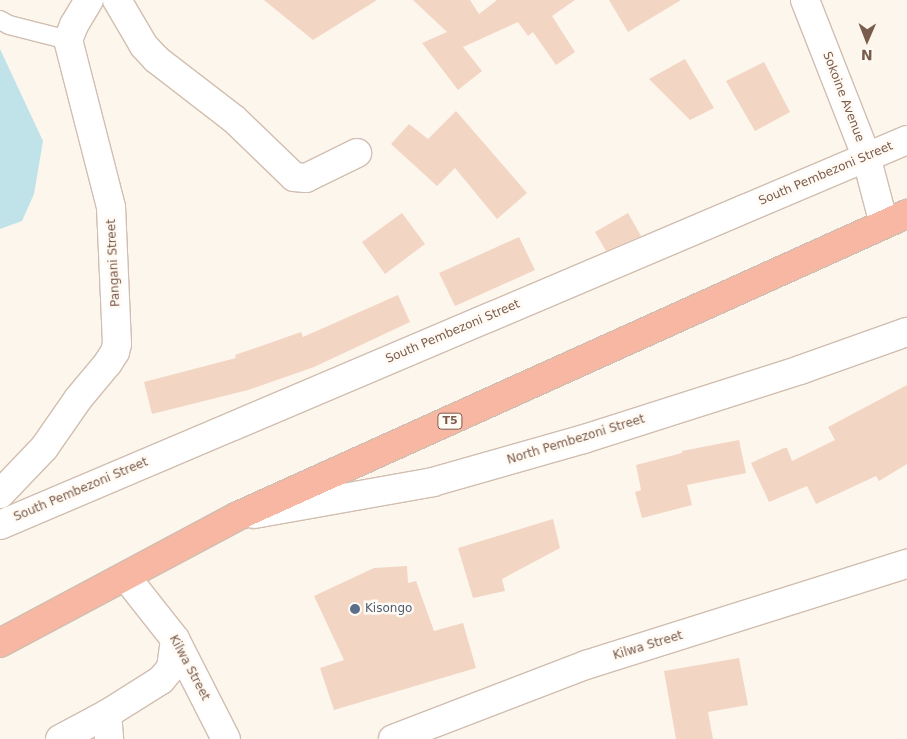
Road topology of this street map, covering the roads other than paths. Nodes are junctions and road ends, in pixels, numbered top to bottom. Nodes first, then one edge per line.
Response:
1 (90, 0) edge
2 (117, 0) edge
3 (805, 0) edge
4 (0, 20) edge
5 (68, 40) junction
6 (907, 140) edge
7 (357, 153) dead end
8 (866, 156) junction
9 (896, 219) edge
10 (907, 332) edge
11 (0, 494) edge
12 (238, 516) junction
13 (0, 525) edge
14 (907, 564) edge
15 (126, 578) junction
16 (175, 639) junction
17 (0, 643) edge
18 (108, 726) edge
19 (60, 739) edge
20 (226, 739) edge
21 (393, 739) edge

1 - 5 street
2 - 7 street
3 - 8 street, Sokoine Avenue
4 - 5 lane
5 - 11 street, Pangani Street
6 - 8 street, South Pembezoni Street
8 - 9 street, Sokoine Avenue
8 - 13 street, South Pembezoni Street
9 - 12 highway, T5
10 - 12 street, North Pembezoni Street
12 - 15 highway, T5
14 - 21 street, Kilwa Street
15 - 16 street, Kilwa Street
15 - 17 highway, T5
16 - 18 street
16 - 20 street, Kilwa Street
18 - 19 street

